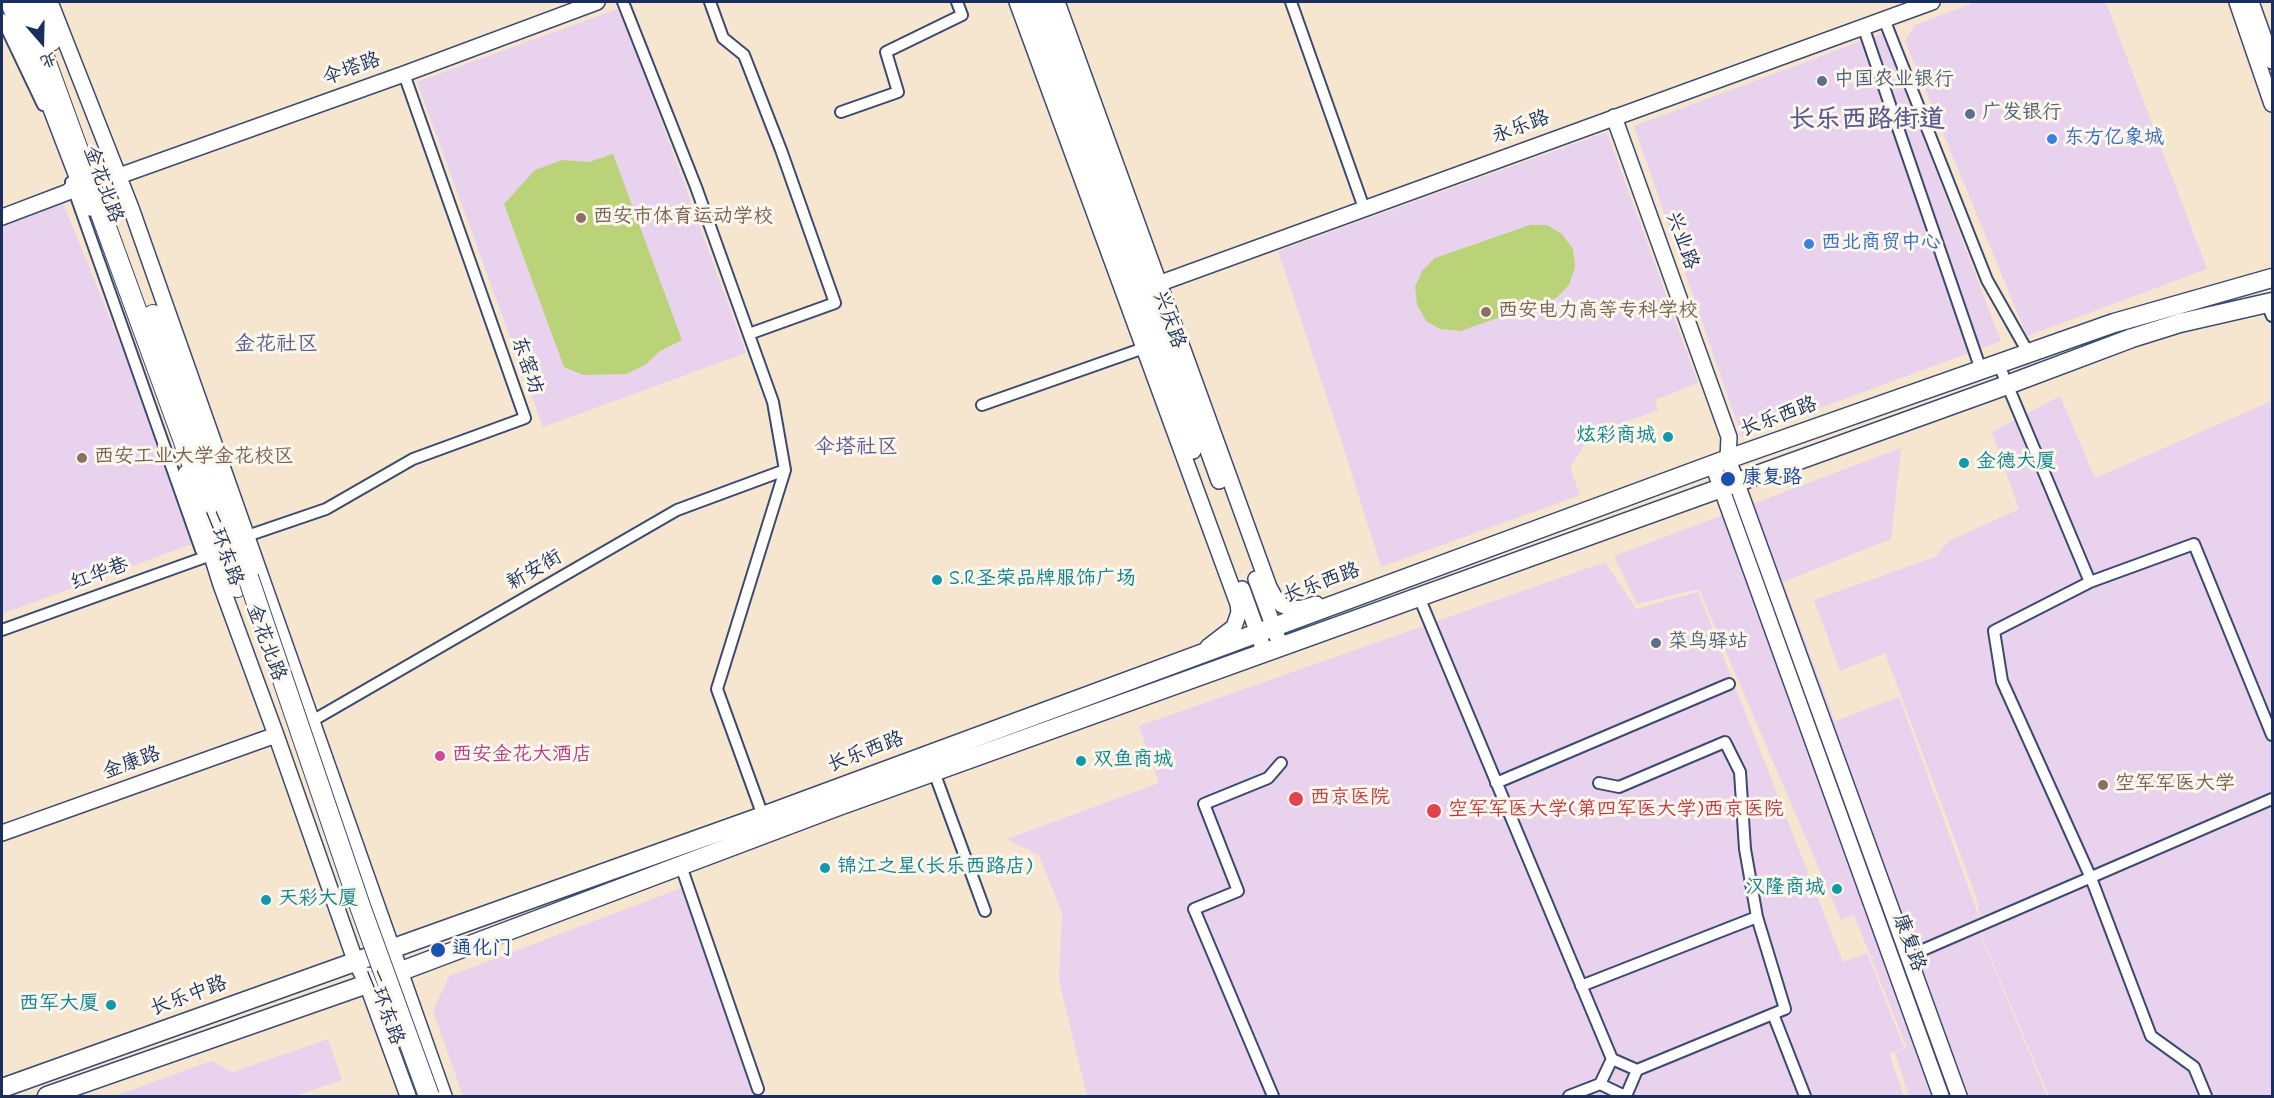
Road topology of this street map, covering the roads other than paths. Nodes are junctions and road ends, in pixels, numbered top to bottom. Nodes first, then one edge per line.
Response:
1 (10, 2) edge
2 (24, 2) edge
3 (37, 2) edge
4 (43, 2) edge
5 (50, 2) edge
6 (597, 2) edge
7 (623, 2) edge
8 (710, 2) edge
9 (957, 2) edge
10 (1017, 2) edge
11 (1032, 2) edge
12 (1045, 2) edge
13 (1057, 2) edge
14 (1291, 2) edge
15 (1932, 2) edge
16 (2237, 2) edge
17 (2251, 2) edge
18 (2, 19) edge
19 (1884, 19) junction
20 (1863, 26) junction
21 (2267, 26) edge
22 (46, 43) junction
23 (2272, 61) edge
24 (404, 74) junction
25 (2272, 104) edge
26 (841, 112) dead end
27 (1614, 117) junction
28 (119, 176) junction
29 (76, 184) junction
30 (1364, 208) junction
31 (2, 217) edge
32 (2272, 278) edge
33 (1142, 289) junction
34 (2271, 307) edge
35 (749, 334) junction
36 (1144, 348) junction
37 (2029, 354) junction
38 (1999, 365) junction
39 (1981, 370) junction
40 (2007, 386) junction
41 (982, 405) dead end
42 (1720, 462) junction
43 (785, 470) junction
44 (1728, 485) junction
45 (208, 512) junction
46 (247, 536) junction
47 (1256, 551) junction
48 (211, 555) junction
49 (1255, 576) junction
50 (242, 582) junction
51 (2090, 582) junction
52 (1355, 596) junction
53 (1419, 597) junction
54 (1265, 629) junction
55 (2, 630) edge
56 (1273, 650) junction
57 (1194, 655) junction
58 (1729, 684) dead end
59 (312, 721) junction
60 (276, 735) junction
61 (2272, 735) edge
62 (1281, 763) dead end
63 (934, 772) junction
64 (1496, 783) junction
65 (1599, 783) dead end
66 (2272, 799) edge
67 (763, 816) junction
68 (2, 833) edge
69 (681, 866) junction
70 (2091, 878) junction
71 (985, 911) dead end
72 (1757, 917) junction
73 (392, 947) junction
74 (1925, 949) dead end
75 (355, 960) junction
76 (400, 972) junction
77 (367, 984) junction
78 (1581, 986) junction
79 (1773, 1014) junction
80 (1612, 1059) junction
81 (1637, 1070) junction
82 (1600, 1084) junction
83 (2, 1088) edge
84 (758, 1089) dead end
85 (47, 1096) edge
86 (408, 1096) edge
87 (416, 1096) edge
88 (429, 1096) edge
89 (444, 1096) edge
90 (1273, 1096) edge
91 (1569, 1096) edge
92 (1625, 1096) edge
93 (1805, 1096) edge
94 (1941, 1096) edge
95 (1959, 1096) edge
96 (2206, 1096) edge

1 - 22 highway
1 - 29 main road, 金花北路
2 - 22 highway, 二环东路
3 - 22 highway, 二环东路
4 - 22 highway
5 - 28 main road, 金花北路
6 - 24 main road, 伞塔路
7 - 35 street
8 - 35 street
9 - 26 street
10 - 33 main road
11 - 33 main road, 兴庆路
12 - 33 main road, 兴庆路
13 - 33 main road
14 - 30 street
15 - 19 main road, 永乐路
16 - 25 main road
17 - 21 main road
18 - 29 street
19 - 20 main road, 永乐路
19 - 37 street
20 - 27 main road, 永乐路
20 - 39 street
21 - 23 main road
22 - 45 highway, 二环东路
22 - 50 highway, 二环东路
24 - 28 main road, 伞塔路
24 - 46 street, 东窑坊
27 - 30 main road, 永乐路
27 - 42 main road, 兴业路
28 - 46 main road, 金花北路
29 - 31 main road
29 - 48 main road, 金花北路
30 - 33 main road, 永乐路
32 - 37 main road, 长乐西路
33 - 36 main road
33 - 47 main road
33 - 49 main road, 兴庆路
33 - 54 main road, 兴庆路
34 - 40 main road, 长乐西路
35 - 43 street
36 - 41 street
36 - 57 main road
37 - 38 main road, 长乐西路
38 - 39 main road, 长乐西路
38 - 40 street
39 - 42 main road, 长乐西路
40 - 44 main road, 长乐西路
40 - 51 street
42 - 44 main road, 兴业路
42 - 52 main road, 长乐西路
43 - 59 street, 新安街
43 - 67 street
44 - 53 main road, 长乐西路
44 - 94 main road, 康复路
44 - 95 main road, 康复路
45 - 48 highway
45 - 50 highway, 二环东路
46 - 50 highway
46 - 59 main road, 金花北路
47 - 49 main road
47 - 52 main road
48 - 55 street, 红华巷
48 - 60 main road, 金花北路
49 - 54 main road, 兴庆路
50 - 87 highway, 二环东路
50 - 88 highway, 二环东路, bridge
51 - 61 street
51 - 70 street
52 - 54 main road, 长乐西路
53 - 56 main road, 长乐西路
53 - 64 street
54 - 56 main road, 兴庆路
54 - 57 main road, 长乐西路
56 - 63 main road, 长乐西路
57 - 67 main road, 长乐西路
58 - 64 street
59 - 73 main road, 金花北路
60 - 68 main road, 金康路
60 - 75 main road, 金花北路
62 - 90 street
63 - 69 main road, 长乐西路
63 - 71 street
64 - 78 street
65 - 72 street
66 - 70 street
67 - 73 main road, 长乐西路
69 - 76 main road, 长乐西路
69 - 84 street
70 - 74 street
70 - 96 street
72 - 78 street
72 - 79 street
73 - 75 main road, 长乐中路
73 - 76 main road, 金花北路
75 - 77 main road, 金花北路
75 - 83 main road, 长乐中路
76 - 77 main road
76 - 89 main road, 金花北路
77 - 85 main road
77 - 86 main road, 金花北路
78 - 80 street
79 - 81 street
79 - 93 street
80 - 81 street
80 - 82 street
81 - 92 street
82 - 91 street
82 - 92 street

